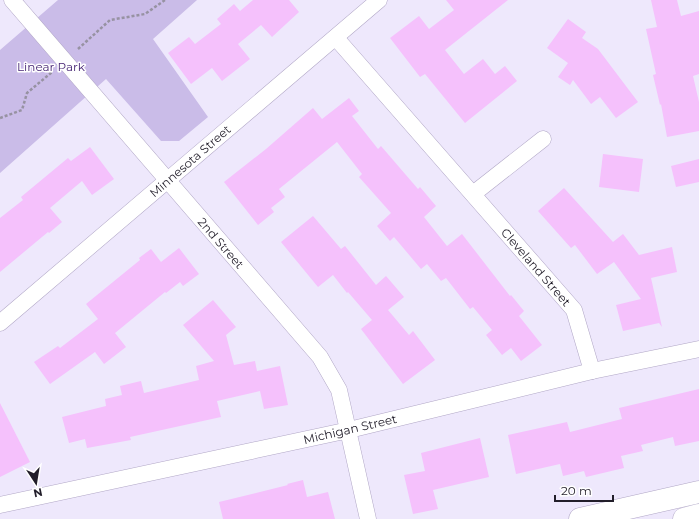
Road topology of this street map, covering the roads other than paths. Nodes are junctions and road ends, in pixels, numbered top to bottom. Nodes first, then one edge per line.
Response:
1 (12, 0) edge
2 (379, 0) edge
3 (336, 38) junction
4 (543, 139) dead end
5 (167, 181) junction
6 (473, 194) junction
7 (0, 322) edge
8 (699, 349) edge
9 (592, 371) junction
10 (349, 430) junction
11 (699, 492) edge
12 (0, 505) edge
13 (699, 514) edge
14 (368, 519) edge
15 (580, 519) edge
16 (684, 519) edge

1 - 5 street, 2nd Street
2 - 3 street, Minnesota Street
3 - 5 street, Minnesota Street
3 - 6 street, Cleveland Street
4 - 6 street
5 - 7 street, Minnesota Street
5 - 10 street, 2nd Street
6 - 9 street, Cleveland Street
8 - 9 street, Michigan Street
9 - 10 street, Michigan Street
10 - 12 street, Michigan Street
10 - 14 street, 2nd Street
11 - 15 main road
13 - 16 main road

